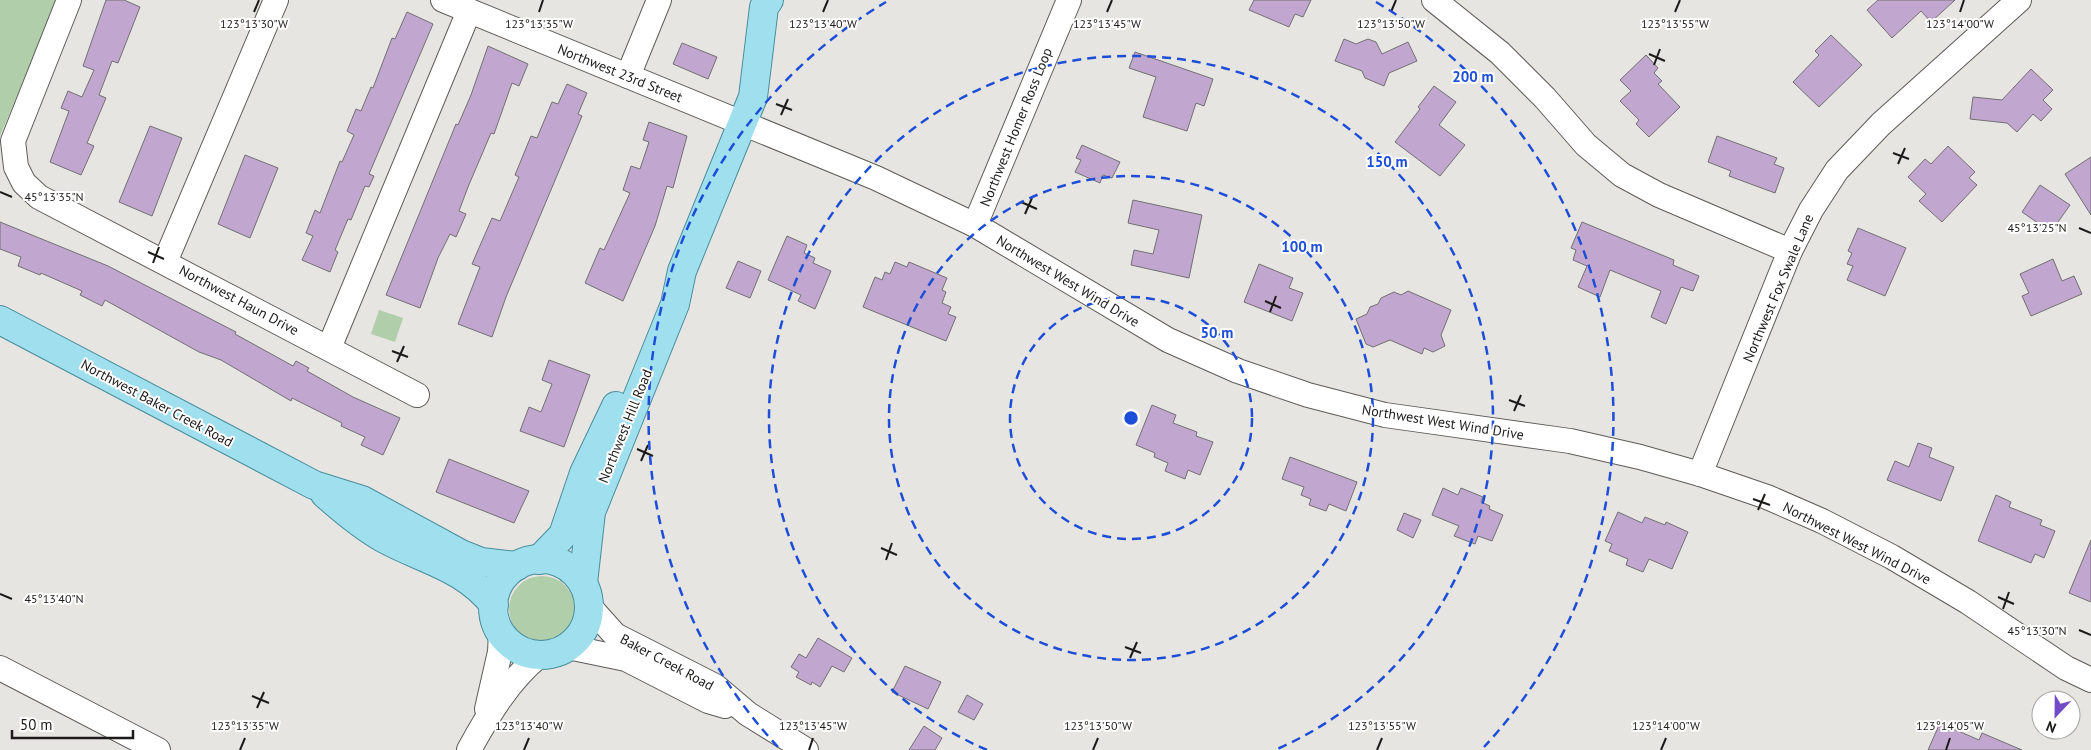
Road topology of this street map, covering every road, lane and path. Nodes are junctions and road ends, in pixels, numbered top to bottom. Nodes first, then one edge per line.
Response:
1 (69, 0) edge
2 (276, 0) edge
3 (443, 0) edge
4 (659, 0) edge
5 (1068, 0) edge
6 (1434, 0) edge
7 (2019, 0) edge
8 (768, 2) edge
9 (469, 11) junction
10 (628, 76) junction
11 (743, 123) junction
12 (975, 225) junction
13 (1790, 251) junction
14 (165, 262) junction
15 (682, 271) junction
16 (0, 320) edge
17 (329, 348) junction
18 (417, 395) dead end
19 (1700, 474) junction
20 (314, 485) junction
21 (528, 563) junction
22 (586, 595) junction
23 (494, 605) junction
24 (501, 632) junction
25 (568, 648) junction
26 (540, 655) junction
27 (0, 668) edge
28 (2091, 680) edge
29 (748, 714) junction
30 (484, 721) junction
31 (158, 750) edge
32 (469, 750) edge
33 (806, 750) edge

1 - 14 street, Northwest Haun Drive
2 - 14 street
3 - 9 street, Northwest 23rd Street
4 - 10 street
5 - 12 street, Northwest Homer Ross Loop
6 - 13 street
7 - 13 street, Northwest Fox Swale Lane
8 - 11 main road, Northwest Hill Road
9 - 10 street, Northwest 23rd Street
9 - 17 street
10 - 11 street, Northwest 23rd Street
11 - 12 street, Northwest West Wind Drive
11 - 15 main road, Northwest Hill Road
12 - 19 street, Northwest West Wind Drive
13 - 19 street, Northwest Fox Swale Lane
14 - 17 street, Northwest Haun Drive
15 - 21 main road, Northwest Hill Road
15 - 22 main road, Northwest Hill Road
16 - 20 main road, Northwest Baker Creek Road
17 - 18 street, Northwest Haun Drive
19 - 28 street, Northwest West Wind Drive
20 - 21 main road, Northwest Baker Creek Road
20 - 23 main road, Northwest Baker Creek Road
21 - 22 main road
21 - 23 main road
22 - 25 main road
22 - 29 street, Baker Creek Road
23 - 24 main road
24 - 26 main road
24 - 30 street
25 - 26 main road
25 - 29 street, Baker Creek Road
26 - 30 street
27 - 31 street
29 - 33 street, Baker Creek Road
30 - 32 street

